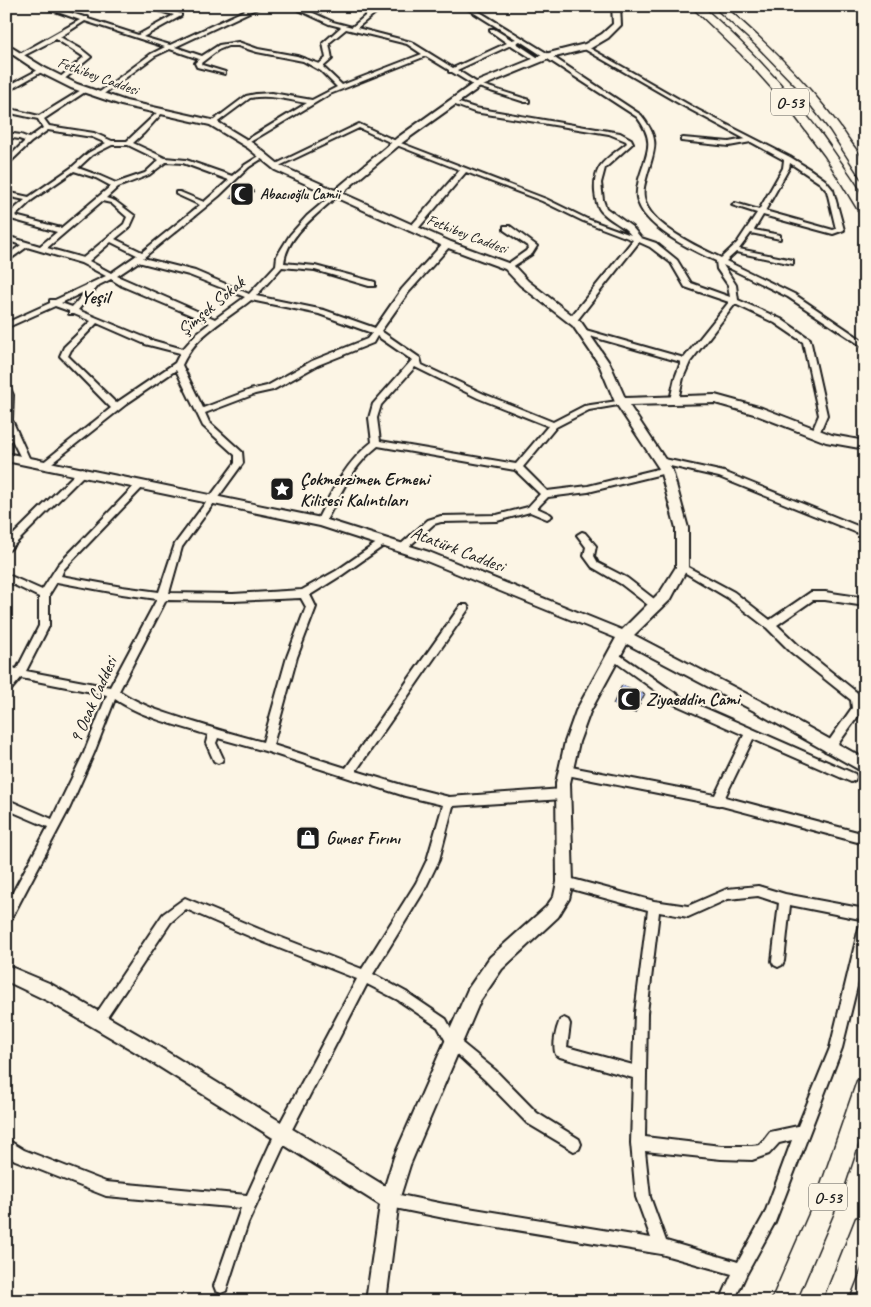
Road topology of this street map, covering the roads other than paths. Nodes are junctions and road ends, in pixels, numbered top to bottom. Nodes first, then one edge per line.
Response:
1 (44, 6) edge
2 (145, 6) edge
3 (259, 6) edge
4 (293, 6) edge
5 (381, 6) edge
6 (466, 6) edge
7 (616, 6) edge
8 (696, 6) edge
9 (718, 6) edge
10 (86, 18) junction
11 (344, 28) junction
12 (352, 29) junction
13 (492, 30) dead end
14 (140, 36) junction
15 (56, 37) junction
16 (520, 39) junction
17 (510, 43) junction
18 (6, 46) edge
19 (170, 47) junction
20 (584, 48) junction
21 (427, 54) junction
22 (21, 55) junction
23 (548, 56) junction
24 (203, 58) junction
25 (538, 60) junction
26 (320, 66) junction
27 (42, 70) junction
28 (451, 71) junction
29 (223, 73) dead end
30 (60, 80) junction
31 (10, 85) edge
32 (477, 85) junction
33 (341, 88) junction
34 (6, 90) edge
35 (85, 90) junction
36 (99, 95) junction
37 (527, 100) dead end
38 (312, 102) junction
39 (453, 103) junction
40 (6, 110) edge
41 (160, 112) junction
42 (40, 118) junction
43 (213, 123) junction
44 (47, 128) junction
45 (6, 135) edge
46 (683, 140) dead end
47 (750, 140) junction
48 (29, 141) junction
49 (129, 142) junction
50 (110, 143) junction
51 (245, 143) junction
52 (396, 143) junction
53 (263, 156) junction
54 (788, 158) junction
55 (164, 160) junction
56 (6, 164) edge
57 (275, 166) junction
58 (73, 169) junction
59 (465, 169) junction
60 (865, 175) edge
61 (233, 179) junction
62 (116, 186) junction
63 (178, 193) dead end
64 (6, 194) edge
65 (335, 195) junction
66 (100, 198) junction
67 (30, 199) junction
68 (205, 205) junction
69 (735, 206) dead end
70 (760, 212) junction
71 (865, 212) edge
72 (8, 218) edge
73 (507, 228) dead end
74 (414, 229) junction
75 (63, 231) junction
76 (750, 231) junction
77 (777, 237) dead end
78 (6, 238) edge
79 (110, 239) junction
80 (638, 239) junction
81 (26, 244) junction
82 (447, 244) junction
83 (42, 248) junction
84 (736, 250) junction
85 (139, 257) junction
86 (6, 260) edge
87 (84, 261) junction
88 (723, 261) junction
89 (790, 262) dead end
90 (280, 265) junction
91 (509, 267) junction
92 (112, 276) junction
93 (98, 282) junction
94 (372, 284) dead end
95 (250, 297) junction
96 (734, 301) junction
97 (53, 302) junction
98 (72, 312) junction
99 (94, 321) junction
100 (572, 321) junction
101 (216, 322) junction
102 (6, 326) edge
103 (582, 331) junction
104 (377, 332) junction
105 (865, 346) edge
106 (182, 351) junction
107 (417, 360) junction
108 (686, 361) junction
109 (178, 365) junction
110 (6, 388) edge
111 (674, 400) junction
112 (621, 402) junction
113 (115, 407) junction
114 (200, 412) junction
115 (554, 425) junction
116 (815, 434) junction
117 (376, 443) junction
118 (865, 445) edge
119 (6, 456) edge
120 (26, 460) junction
121 (45, 464) junction
122 (663, 466) junction
123 (518, 467) junction
124 (83, 472) junction
125 (141, 484) junction
126 (545, 494) junction
127 (211, 499) junction
128 (531, 509) junction
129 (547, 516) dead end
130 (321, 522) junction
131 (865, 533) edge
132 (582, 535) dead end
133 (384, 542) junction
134 (6, 548) edge
135 (402, 548) junction
136 (682, 567) junction
137 (6, 577) edge
138 (54, 578) junction
139 (304, 594) junction
140 (44, 595) junction
141 (164, 596) junction
142 (865, 602) edge
143 (655, 605) junction
144 (464, 608) dead end
145 (770, 625) junction
146 (624, 636) junction
147 (614, 655) junction
148 (6, 671) edge
149 (19, 674) junction
150 (6, 688) edge
151 (113, 692) junction
152 (751, 732) junction
153 (214, 733) junction
154 (267, 747) junction
155 (829, 748) junction
156 (218, 758) dead end
157 (865, 767) edge
158 (566, 771) junction
159 (348, 774) junction
160 (851, 776) dead end
161 (563, 794) junction
162 (718, 800) junction
163 (449, 802) junction
164 (6, 804) edge
165 (55, 825) junction
166 (865, 839) edge
167 (565, 882) junction
168 (785, 899) junction
169 (654, 906) junction
170 (865, 915) edge
171 (6, 917) edge
172 (865, 928) edge
173 (778, 961) dead end
174 (6, 973) edge
175 (365, 976) junction
176 (98, 1021) junction
177 (564, 1024) dead end
178 (453, 1043) junction
179 (640, 1073) junction
180 (865, 1089) edge
181 (802, 1132) junction
182 (282, 1134) junction
183 (638, 1143) junction
184 (574, 1144) dead end
185 (6, 1146) edge
186 (390, 1200) junction
187 (251, 1202) junction
188 (865, 1228) edge
189 (661, 1247) junction
190 (741, 1270) junction
191 (221, 1286) dead end
192 (376, 1301) edge
193 (727, 1301) edge
194 (783, 1301) edge
195 (835, 1301) edge

1 - 10 street
2 - 14 street
3 - 19 street
4 - 11 street
5 - 12 street
6 - 16 street
7 - 20 street
8 - 71 highway, O-53
9 - 60 highway, O-53
10 - 14 street
10 - 15 street
11 - 12 street
11 - 26 street
12 - 21 street
13 - 17 street
14 - 19 street
15 - 22 street
15 - 30 street
16 - 17 street
16 - 23 street
17 - 25 street
17 - 28 street
18 - 22 street, Fethibey Caddesi
19 - 24 street
19 - 36 street
20 - 23 street
20 - 47 street
21 - 28 street
21 - 33 street
22 - 27 street, Fethibey Caddesi
23 - 25 street
23 - 88 street
24 - 26 street
24 - 29 street
25 - 32 street
26 - 33 street
27 - 30 street, Fethibey Caddesi
27 - 31 street
28 - 32 street
30 - 35 street, Fethibey Caddesi
31 - 34 street
32 - 37 street
32 - 39 street
33 - 38 street
35 - 36 street, Fethibey Caddesi
35 - 42 street
36 - 41 street, Fethibey Caddesi
38 - 43 street
38 - 51 street
39 - 52 street
39 - 80 street
40 - 42 street
41 - 43 street, Fethibey Caddesi
41 - 49 street
42 - 44 street
43 - 51 street, Fethibey Caddesi
44 - 48 street
44 - 50 street
45 - 48 street
46 - 47 street
47 - 54 street
48 - 56 street
49 - 50 street
49 - 55 street
50 - 58 street
51 - 53 street, Fethibey Caddesi
52 - 57 street
52 - 59 street
52 - 65 street
53 - 57 street, Fethibey Caddesi
53 - 61 street
54 - 70 street
54 - 70 street
55 - 61 street
55 - 62 street
57 - 65 street, Fethibey Caddesi
58 - 62 street
58 - 67 street
59 - 74 street
59 - 80 street
61 - 68 street
62 - 66 street
63 - 68 street
64 - 67 street
65 - 74 street, Fethibey Caddesi
65 - 90 street
66 - 75 street
66 - 79 street
67 - 72 street
68 - 85 street
69 - 70 street
70 - 76 street
72 - 75 street
73 - 91 street
74 - 82 street, Fethibey Caddesi
75 - 83 street
76 - 77 street
76 - 84 street
78 - 81 street
79 - 85 street
79 - 87 street
80 - 96 street
80 - 100 street
81 - 83 street
81 - 86 street
82 - 91 street, Fethibey Caddesi
82 - 104 street
83 - 87 street
84 - 88 street
84 - 89 street
85 - 92 street
85 - 95 street
87 - 92 street
88 - 96 street
88 - 105 street
90 - 94 street
90 - 95 street, Şimşek Sokak
91 - 100 street, Fethibey Caddesi
92 - 93 street
92 - 101 street
93 - 97 street
93 - 98 street
95 - 101 street, Şimşek Sokak
95 - 104 street
96 - 108 street
96 - 116 street
97 - 98 street
97 - 102 street
98 - 99 street
99 - 106 street
99 - 113 street
100 - 103 street, Fethibey Caddesi
101 - 106 street, Şimşek Sokak
103 - 108 street
103 - 112 street, Fethibey Caddesi
104 - 107 street
104 - 114 street
106 - 109 street, Şimşek Sokak
107 - 115 street
107 - 117 street
108 - 111 street
109 - 113 street
109 - 114 street
110 - 120 street
111 - 112 street
111 - 116 street
112 - 115 street
112 - 122 street, Fethibey Caddesi
113 - 121 street
114 - 127 street
115 - 123 street
116 - 118 street
117 - 123 street
117 - 130 street
119 - 120 street, Atatürk Caddesi
120 - 121 street, Atatürk Caddesi
121 - 124 street, Atatürk Caddesi
122 - 126 street
122 - 131 street
122 - 136 street, Fethibey Caddesi
123 - 126 street
124 - 125 street, Atatürk Caddesi
124 - 134 street
125 - 127 street, Atatürk Caddesi
125 - 138 street
126 - 128 street
127 - 130 street, Atatürk Caddesi
127 - 141 street, 9 Ocak Caddesi
128 - 129 street
128 - 135 street
130 - 133 street, Atatürk Caddesi
132 - 143 street
133 - 135 street, Atatürk Caddesi
133 - 139 street
135 - 146 street, Atatürk Caddesi
136 - 143 street, Fethibey Caddesi
136 - 145 street
137 - 140 street
138 - 140 street
138 - 141 street
139 - 141 street
139 - 154 street
140 - 149 street
141 - 151 street, 9 Ocak Caddesi
142 - 145 street
143 - 146 street, Fethibey Caddesi
144 - 159 street
145 - 155 street
146 - 147 street
146 - 155 street, Atatürk Caddesi
147 - 152 street
147 - 158 street
148 - 149 street
149 - 150 street
149 - 151 street
151 - 153 street
151 - 165 street, 9 Ocak Caddesi
152 - 160 street
152 - 162 street
153 - 154 street
153 - 156 street
154 - 159 street
155 - 157 street, Atatürk Caddesi
158 - 161 street
158 - 162 street
159 - 163 street
161 - 163 street
161 - 167 street
162 - 166 street
163 - 175 street
164 - 165 street
165 - 171 street, 9 Ocak Caddesi
167 - 169 street
167 - 178 street
168 - 169 street
168 - 170 street
168 - 173 street
169 - 179 street
172 - 181 street
174 - 176 street
175 - 176 street
175 - 178 street
175 - 182 street
176 - 182 street
177 - 179 street
178 - 184 street
178 - 186 street
179 - 183 street
180 - 194 highway, O-53
181 - 183 street
181 - 190 street
182 - 186 street
182 - 187 street
183 - 189 street
185 - 187 street
186 - 189 street
186 - 192 street
187 - 191 street
188 - 195 highway, O-53
189 - 190 street
190 - 193 street

